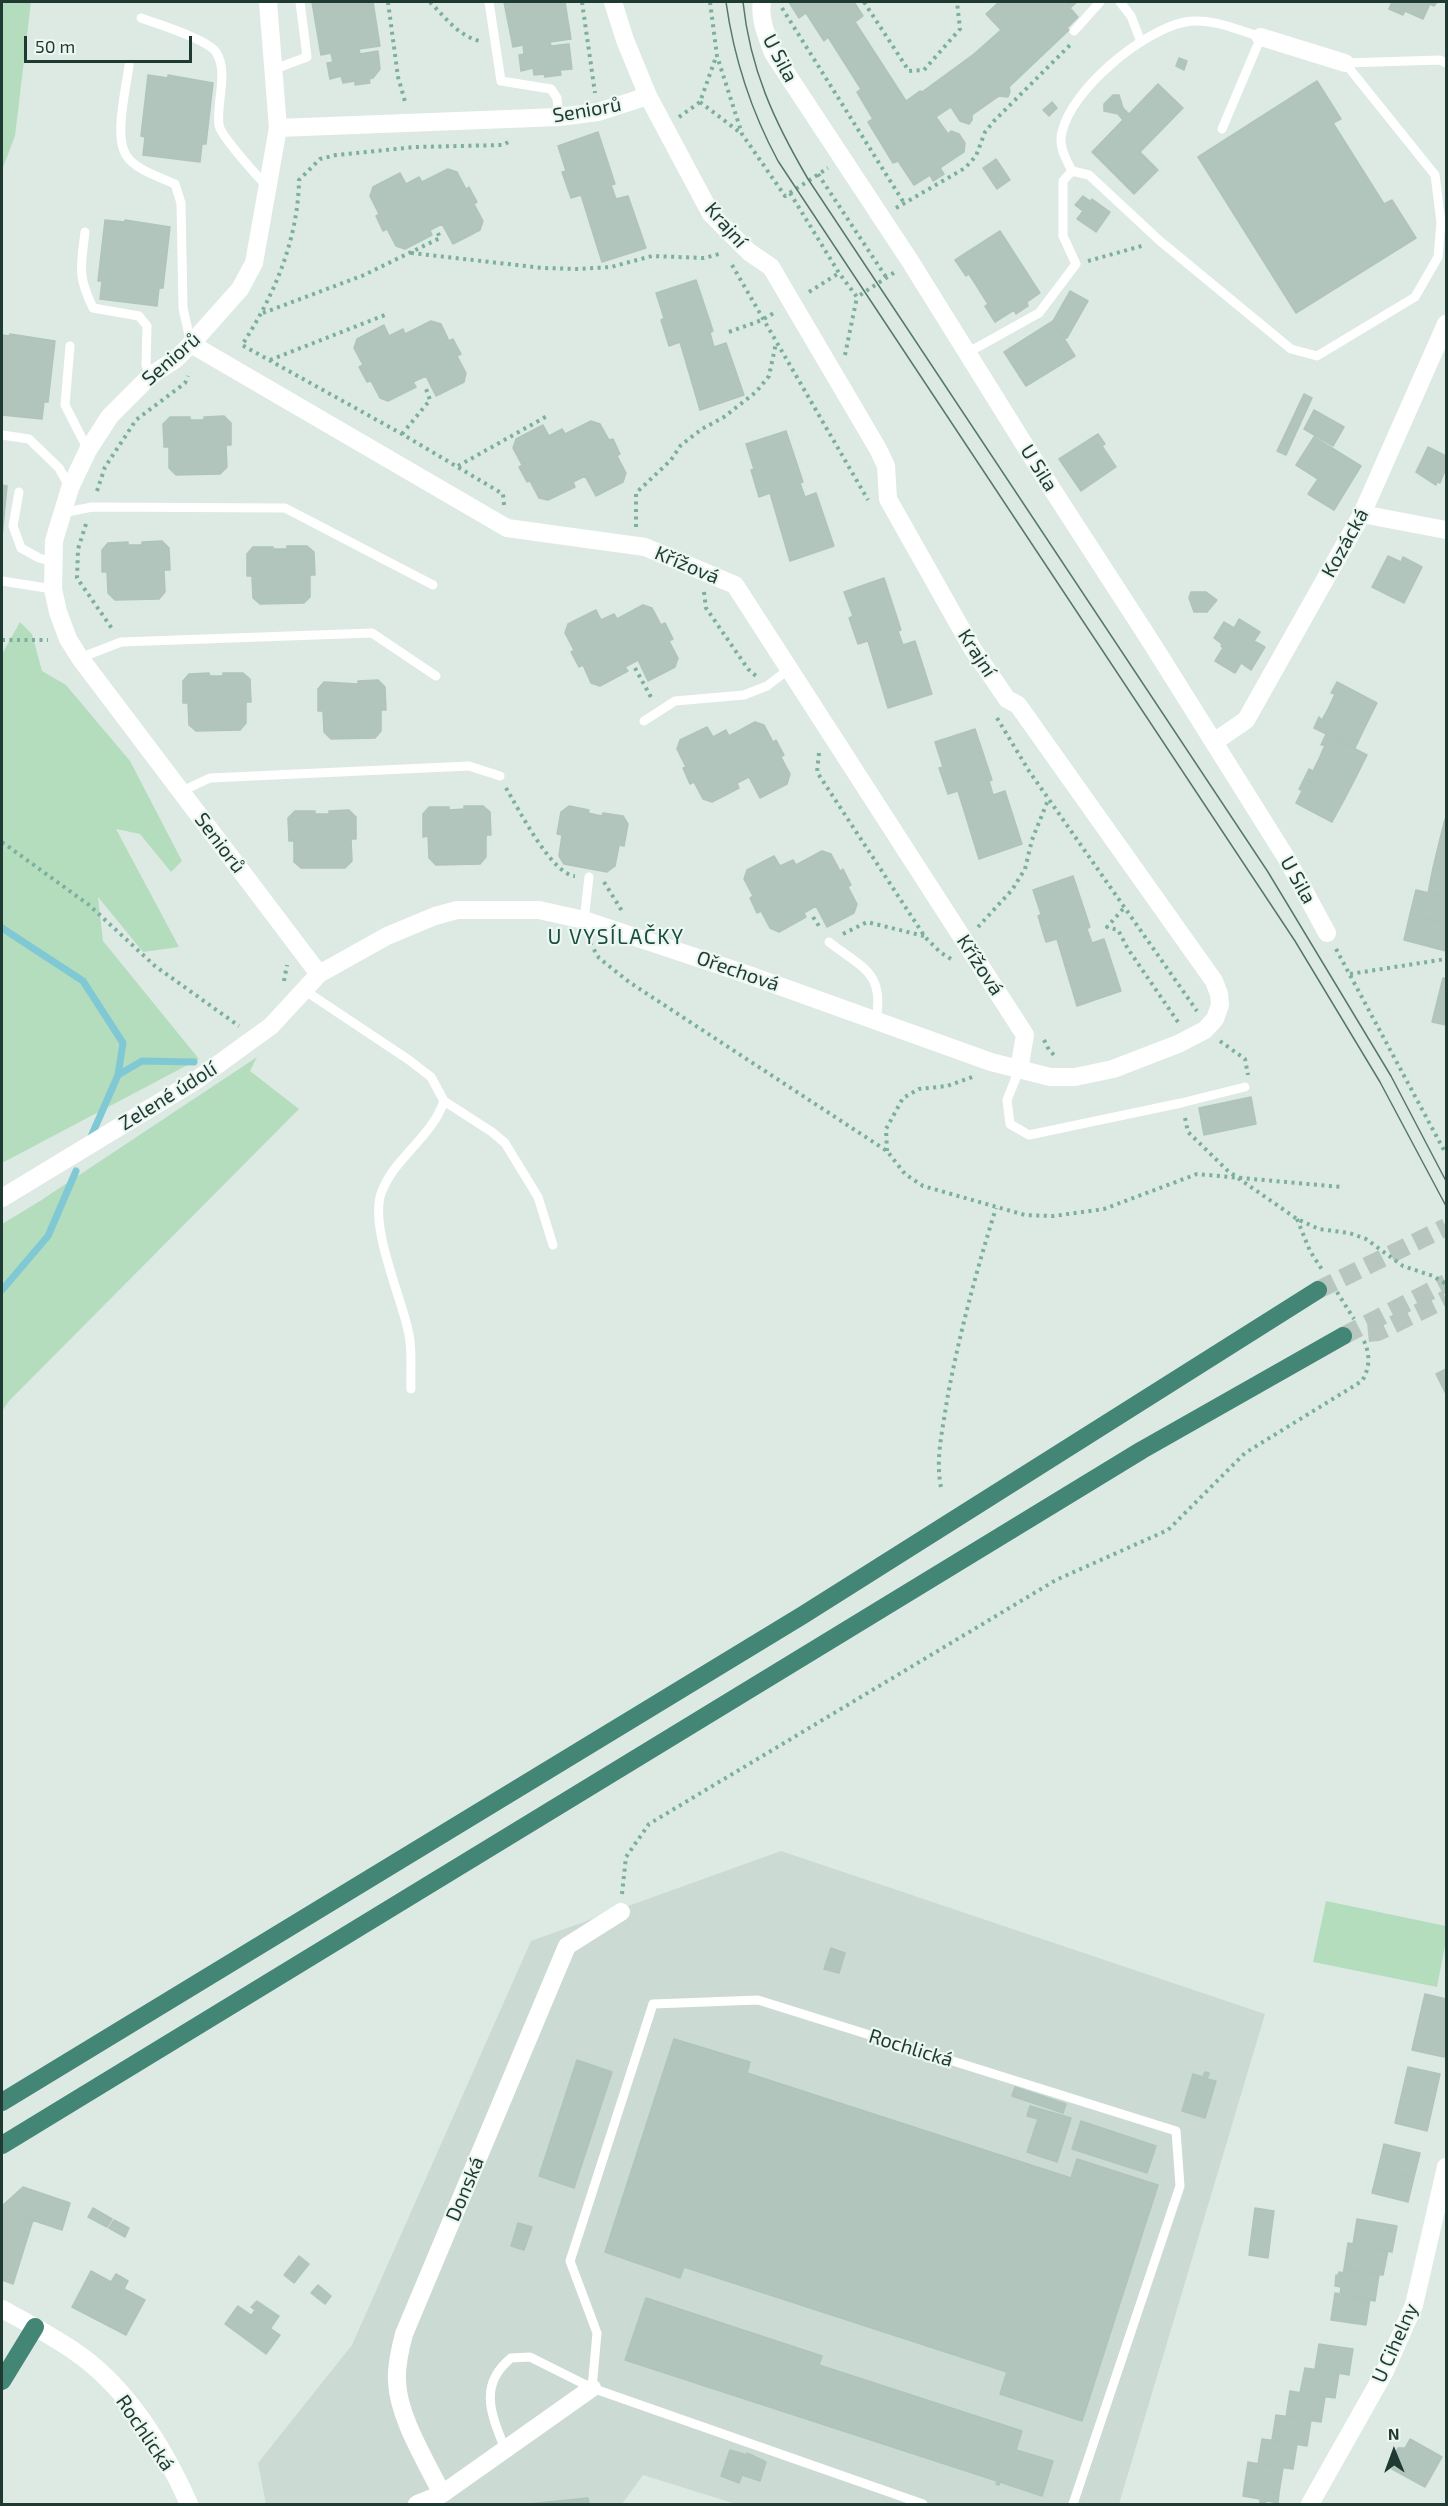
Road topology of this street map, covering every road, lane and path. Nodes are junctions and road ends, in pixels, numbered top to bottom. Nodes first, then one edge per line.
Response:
1 (268, 2) edge
2 (300, 2) edge
3 (388, 2) edge
4 (430, 2) edge
5 (489, 2) edge
6 (582, 2) edge
7 (613, 2) edge
8 (710, 2) edge
9 (762, 2) edge
10 (864, 2) edge
11 (957, 2) edge
12 (1100, 2) edge
13 (1120, 2) edge
14 (781, 6) dead end
15 (1128, 6) edge
16 (141, 18) dead end
17 (1074, 31) joint
18 (1261, 37) junction
19 (1142, 42) junction
20 (495, 45) junction
21 (717, 56) junction
22 (1345, 63) junction
23 (1446, 63) edge
24 (129, 66) dead end
25 (272, 70) junction
26 (648, 96) junction
27 (595, 97) dead end
28 (700, 102) junction
29 (406, 106) dead end
30 (559, 117) junction
31 (665, 127) junction
32 (278, 128) junction
33 (1222, 129) dead end
34 (742, 134) junction
35 (521, 135) dead end
36 (843, 158) junction
37 (1072, 171) junction
38 (819, 174) junction
39 (267, 186) junction
40 (790, 193) junction
41 (85, 232) dead end
42 (438, 233) dead end
43 (1160, 241) junction
44 (719, 243) dead end
45 (411, 253) junction
46 (910, 261) junction
47 (731, 262) dead end
48 (1076, 264) junction
49 (839, 273) junction
50 (886, 277) junction
51 (857, 297) junction
52 (792, 302) junction
53 (262, 314) junction
54 (385, 315) dead end
55 (1446, 324) edge
56 (729, 332) dead end
57 (776, 343) dead end
58 (191, 344) junction
59 (70, 346) dead end
60 (967, 353) junction
61 (269, 360) junction
62 (150, 376) junction
63 (837, 379) junction
64 (425, 386) dead end
65 (549, 415) dead end
66 (402, 434) junction
67 (2, 435) edge
68 (88, 450) junction
69 (457, 467) junction
70 (70, 488) junction
71 (19, 492) dead end
72 (62, 513) junction
73 (505, 513) dead end
74 (1362, 514) junction
75 (627, 530) dead end
76 (1446, 530) edge
77 (53, 562) junction
78 (2, 581) edge
79 (702, 584) dead end
80 (433, 585) dead end
81 (54, 589) junction
82 (2, 640) edge
83 (44, 640) dead end
84 (80, 657) junction
85 (635, 668) dead end
86 (789, 669) junction
87 (436, 676) dead end
88 (767, 686) junction
89 (658, 711) junction
90 (644, 721) dead end
91 (1214, 742) junction
92 (814, 746) dead end
93 (500, 776) joint
94 (182, 791) junction
95 (1048, 799) dead end
96 (2, 842) edge
97 (589, 877) junction
98 (624, 913) dead end
99 (584, 920) junction
100 (1327, 933) joint
101 (963, 939) junction
102 (829, 942) joint
103 (286, 956) dead end
104 (1446, 959) edge
105 (319, 974) junction
106 (1350, 974) junction
107 (283, 987) dead end
108 (304, 990) junction
109 (876, 1020) junction
110 (1187, 1022) dead end
111 (1200, 1024) junction
112 (1040, 1029) dead end
113 (244, 1030) dead end
114 (1060, 1060) dead end
115 (990, 1061) junction
116 (1019, 1070) junction
117 (1245, 1087) joint
118 (444, 1101) junction
119 (1181, 1103) junction
120 (887, 1151) junction
121 (1446, 1154) edge
122 (1241, 1179) junction
123 (1341, 1187) dead end
124 (2, 1198) edge
125 (996, 1208) junction
126 (1297, 1219) junction
127 (553, 1245) dead end
128 (1446, 1284) edge
129 (1328, 1287) junction
130 (1343, 1335) tunnel mouth
131 (411, 1389) dead end
132 (941, 1487) dead end
133 (621, 1912) joint
134 (2, 2102) edge
135 (2, 2145) edge
136 (1446, 2168) edge
137 (2, 2309) edge
138 (35, 2327) junction
139 (2, 2381) edge
140 (592, 2388) junction
141 (505, 2449) junction
142 (442, 2494) junction
143 (189, 2505) edge
144 (417, 2505) edge
145 (924, 2505) edge
146 (1073, 2505) edge
147 (1310, 2505) edge

1 - 25 street
2 - 25 lane
3 - 29 path
4 - 20 path
5 - 20 lane
6 - 27 path
7 - 26 street, Seniorů
8 - 21 path
9 - 36 street, U Sila
10 - 11 path
12 - 17 lane
13 - 15 lane
14 - 17 path
15 - 19 lane
16 - 39 lane
18 - 19 lane
18 - 22 street
18 - 33 lane
19 - 37 lane
20 - 30 lane
21 - 28 path
21 - 34 path
22 - 23 lane
22 - 43 lane
24 - 58 lane
25 - 32 street
26 - 30 street, Seniorů
26 - 31 street, Krajní
28 - 31 path
28 - 34 path
30 - 32 street, Seniorů
31 - 52 street, Krajní
32 - 39 street, Seniorů
34 - 40 path
35 - 53 path
36 - 38 path
36 - 46 street, U Sila
37 - 43 lane
37 - 48 lane
38 - 40 path
38 - 50 path
39 - 58 street, Seniorů
40 - 49 path
41 - 62 lane
42 - 45 path
43 - 48 path
44 - 45 path
45 - 53 path
46 - 50 path
46 - 60 street, U Sila
47 - 56 path
48 - 60 lane
49 - 51 path
49 - 52 path
50 - 51 path
51 - 63 path
52 - 63 street, Krajní
53 - 61 path
54 - 61 path
55 - 74 street, Kozácká
57 - 75 path
58 - 62 street, Seniorů
58 - 86 street, Křížová
59 - 68 lane
60 - 91 street, U Sila
61 - 66 path
62 - 68 street, Seniorů
63 - 111 street, Krajní
64 - 66 path
65 - 69 path
66 - 69 path
67 - 70 lane
68 - 70 street, Seniorů
69 - 73 path
70 - 72 street, Seniorů
71 - 77 lane
72 - 77 street, Seniorů
72 - 80 lane
74 - 76 street
74 - 91 street, Kozácká
77 - 81 street, Seniorů
78 - 81 lane
79 - 88 path
81 - 84 street, Seniorů
82 - 83 path
84 - 87 lane
84 - 94 street, Seniorů
85 - 89 path
86 - 88 lane
86 - 101 street, Křížová
88 - 89 lane
89 - 90 lane
91 - 100 street, U Sila
92 - 102 path
93 - 94 lane
93 - 97 path
94 - 105 street, Seniorů
95 - 101 path
96 - 113 path
97 - 98 path
97 - 99 lane
99 - 105 street, Ořechová
99 - 109 street, Ořechová
99 - 120 path
100 - 106 path
101 - 116 street, Křížová
102 - 109 lane
103 - 107 path
104 - 106 path
105 - 108 street, Zelené údolí
106 - 121 path
108 - 118 lane
108 - 124 street, Zelené údolí
109 - 115 street, Ořechová
110 - 111 path
111 - 116 street
111 - 117 path
112 - 114 path
115 - 116 street, Ořechová
115 - 120 path
116 - 119 lane
117 - 119 lane
118 - 127 lane
118 - 131 lane
119 - 122 path
120 - 125 path
122 - 123 path
122 - 125 path
122 - 126 path
125 - 132 path
126 - 128 path
126 - 129 path
129 - 133 path
129 - 134 highway
130 - 135 highway
133 - 142 street, Donská
136 - 147 street, U Cihelny
137 - 138 street, Rochlická
138 - 139 highway
138 - 143 street, Rochlická
140 - 141 street
140 - 141 lane
140 - 145 lane
140 - 146 lane, Rochlická
141 - 142 street
142 - 144 street

